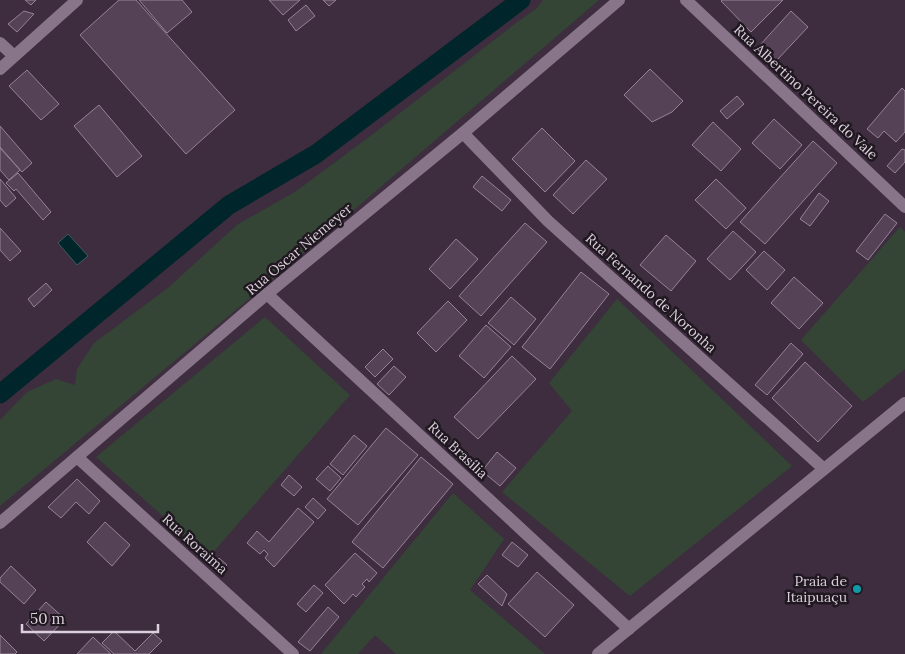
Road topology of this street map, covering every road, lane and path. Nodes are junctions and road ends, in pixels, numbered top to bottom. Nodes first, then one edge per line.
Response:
1 (77, 0) edge
2 (619, 0) edge
3 (686, 0) edge
4 (0, 43) edge
5 (14, 56) junction
6 (0, 68) edge
7 (463, 133) junction
8 (905, 207) edge
9 (267, 294) junction
10 (905, 402) edge
11 (77, 457) junction
12 (824, 469) junction
13 (0, 522) edge
14 (628, 629) junction
15 (293, 654) edge
16 (598, 654) edge

1 - 5 street
2 - 7 street, Rua Oscar Niemeyer
3 - 8 street, Rua Albertino Pereira do Vale
4 - 5 street
5 - 6 street
7 - 9 street, Rua Oscar Niemeyer
7 - 12 street, Rua Fernando de Noronha
9 - 11 street, Rua Oscar Niemeyer
9 - 14 street, Rua Brasília
10 - 12 street
11 - 13 street, Rua Oscar Niemeyer
11 - 15 street, Rua Roraima
12 - 14 street
14 - 16 street

